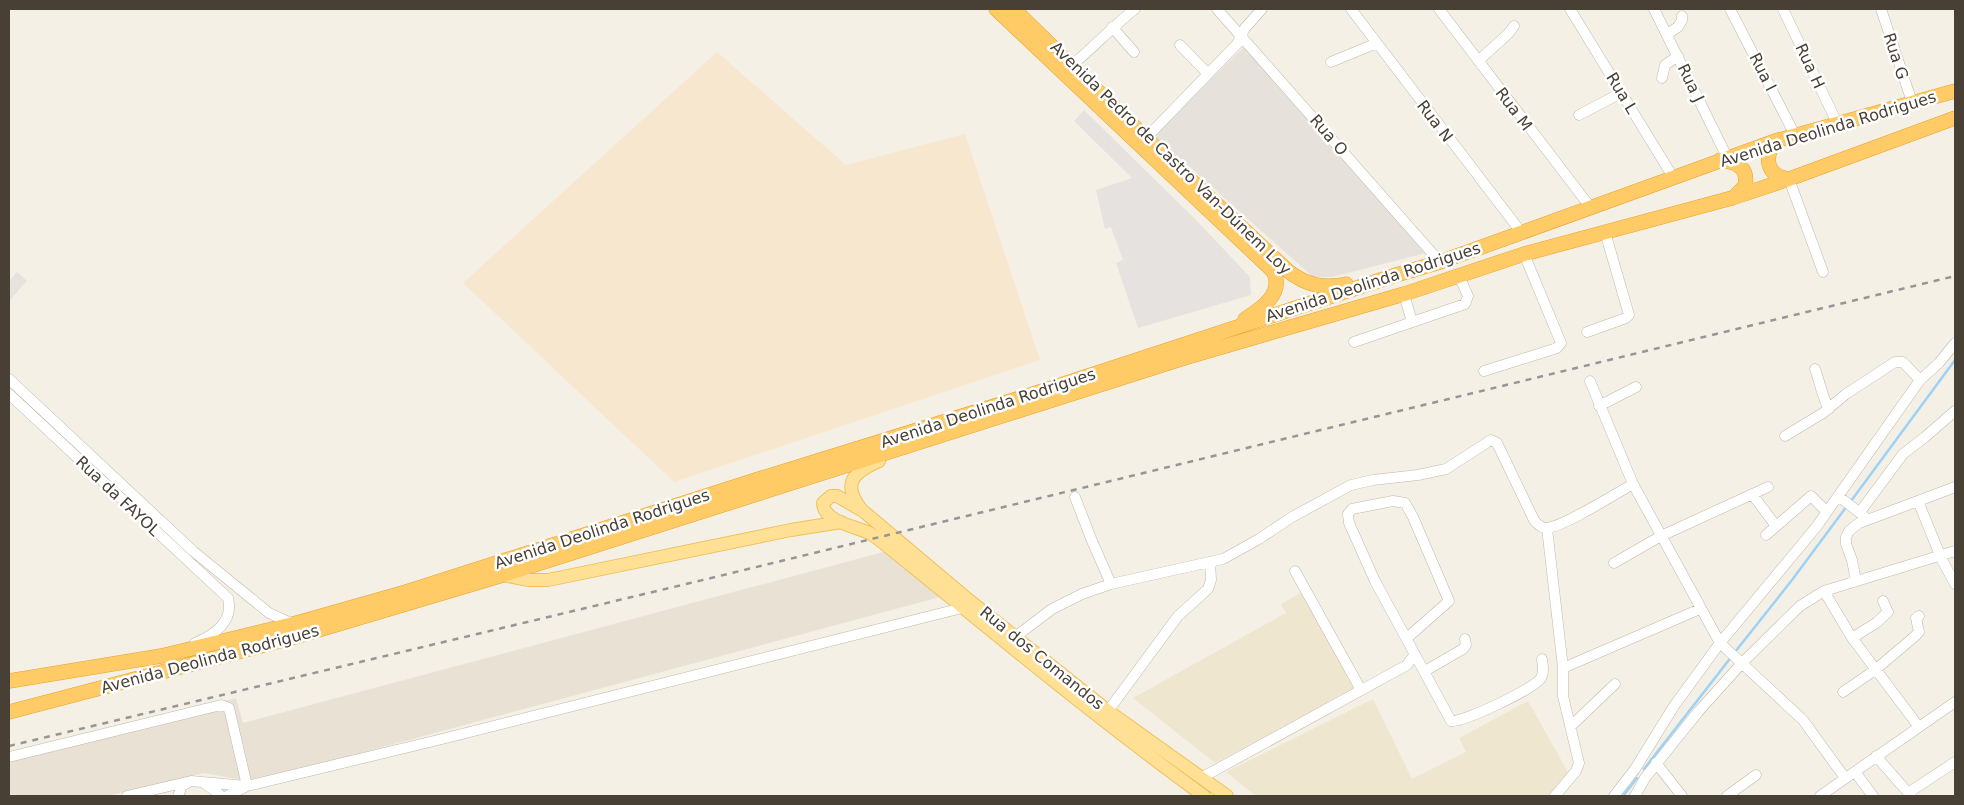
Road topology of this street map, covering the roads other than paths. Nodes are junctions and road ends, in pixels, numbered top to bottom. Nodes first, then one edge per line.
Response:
1 (996, 9) edge
2 (1014, 9) edge
3 (1217, 9) edge
4 (1260, 9) edge
5 (1351, 9) edge
6 (1439, 9) edge
7 (1570, 9) edge
8 (1654, 9) edge
9 (1730, 9) edge
10 (1783, 9) edge
11 (1881, 9) edge
12 (1131, 10) edge
13 (1682, 16) dead end
14 (1514, 26) dead end
15 (1112, 27) junction
16 (1667, 34) junction
17 (1242, 36) junction
18 (1377, 43) junction
19 (1180, 45) dead end
20 (1134, 52) dead end
21 (1678, 56) junction
22 (1478, 60) junction
23 (1332, 62) dead end
24 (1072, 65) junction
25 (1208, 74) junction
26 (1662, 78) dead end
27 (1955, 91) edge
28 (1621, 93) junction
29 (1912, 102) junction
30 (1579, 115) dead end
31 (1955, 118) edge
32 (1837, 123) junction
33 (1795, 135) junction
34 (1146, 138) junction
35 (1776, 141) junction
36 (1724, 159) junction
37 (1673, 178) junction
38 (1789, 179) junction
39 (1732, 198) junction
40 (1591, 208) junction
41 (1521, 232) junction
42 (1606, 232) junction
43 (1524, 254) junction
44 (1440, 262) junction
45 (1823, 272) dead end
46 (1396, 274) junction
47 (1459, 276) junction
48 (1404, 294) junction
49 (1412, 322) junction
50 (1224, 331) junction
51 (1587, 332) dead end
52 (1354, 342) dead end
53 (1955, 343) edge
54 (1815, 369) dead end
55 (1484, 371) dead end
56 (9, 379) edge
57 (1590, 380) dead end
58 (1920, 380) junction
59 (1636, 387) dead end
60 (9, 394) edge
61 (1599, 406) junction
62 (1829, 409) junction
63 (1955, 411) edge
64 (1785, 436) dead end
65 (915, 445) junction
66 (1633, 484) junction
67 (1768, 487) dead end
68 (1955, 487) edge
69 (1752, 494) junction
70 (1075, 497) dead end
71 (1840, 498) junction
72 (1918, 501) junction
73 (863, 511) junction
74 (1858, 511) junction
75 (1827, 512) junction
76 (1869, 519) junction
77 (841, 522) junction
78 (1776, 526) junction
79 (1547, 528) junction
80 (1766, 535) dead end
81 (1662, 536) junction
82 (1955, 551) edge
83 (1940, 556) junction
84 (1210, 562) junction
85 (1614, 563) dead end
86 (1295, 571) dead end
87 (503, 575) junction
88 (1856, 581) junction
89 (1111, 584) junction
90 (1955, 584) edge
91 (1824, 591) junction
92 (1883, 601) dead end
93 (962, 608) junction
94 (1700, 609) junction
95 (1919, 616) dead end
96 (293, 624) junction
97 (1015, 637) junction
98 (1407, 638) junction
99 (1852, 638) junction
100 (1465, 639) dead end
101 (1720, 643) junction
102 (1415, 654) junction
103 (161, 656) junction
104 (1542, 659) dead end
105 (1740, 661) junction
106 (1407, 665) junction
107 (1423, 668) junction
108 (1563, 668) junction
109 (1875, 670) junction
110 (9, 681) edge
111 (1615, 684) dead end
112 (1361, 690) junction
113 (1843, 692) dead end
114 (1955, 702) edge
115 (1108, 711) junction
116 (9, 712) edge
117 (1572, 726) junction
118 (1919, 727) junction
119 (1876, 756) junction
120 (9, 757) edge
121 (1955, 762) edge
122 (1656, 763) junction
123 (1855, 772) junction
124 (1640, 774) junction
125 (1756, 775) dead end
126 (1201, 778) junction
127 (1845, 778) junction
128 (196, 782) junction
129 (247, 786) junction
130 (1909, 795) edge
131 (127, 796) edge
132 (178, 796) edge
133 (210, 796) edge
134 (221, 796) edge
135 (227, 796) edge
136 (234, 796) edge
137 (1204, 796) edge
138 (1228, 796) edge
139 (1555, 796) edge
140 (1614, 796) edge
141 (1635, 796) edge
142 (1682, 796) edge
143 (1727, 796) edge
144 (1820, 796) edge
145 (1873, 796) edge

1 - 50 highway, Avenida Pedro de Castro Van-Dúnem Loy
2 - 24 highway, Avenida Pedro de Castro Van-Dúnem Loy
3 - 17 street, Rua O
4 - 17 street
5 - 18 street, Rua N
6 - 22 street, Rua M
7 - 28 street, Rua L
8 - 16 street, Rua J
9 - 33 street, Rua I
10 - 32 street, Rua H
11 - 29 street, Rua G
12 - 15 street
13 - 16 street
14 - 22 street
15 - 20 street
15 - 24 street
16 - 21 street, Rua J
17 - 25 street
17 - 44 street, Rua O
18 - 23 street
18 - 41 street, Rua N
19 - 25 street
21 - 26 street
21 - 36 street, Rua J
22 - 40 street, Rua M
24 - 34 highway, Avenida Pedro de Castro Van-Dúnem Loy
25 - 34 street
27 - 29 highway, Avenida Deolinda Rodrigues
28 - 30 street
28 - 37 street, Rua L
29 - 32 highway, Avenida Deolinda Rodrigues
31 - 38 highway, Avenida Deolinda Rodrigues
32 - 33 highway, Avenida Deolinda Rodrigues
33 - 35 highway, Avenida Deolinda Rodrigues
34 - 46 highway, Avenida Pedro de Castro Van-Dúnem Loy
35 - 36 highway, Avenida Deolinda Rodrigues
35 - 38 highway
36 - 37 highway, Avenida Deolinda Rodrigues
36 - 39 highway
37 - 40 highway, Avenida Deolinda Rodrigues
38 - 39 highway, Avenida Deolinda Rodrigues
38 - 45 street
39 - 42 highway, Avenida Deolinda Rodrigues
40 - 41 highway, Avenida Deolinda Rodrigues
41 - 44 highway, Avenida Deolinda Rodrigues
42 - 43 highway, Avenida Deolinda Rodrigues
42 - 51 street
43 - 47 highway, Avenida Deolinda Rodrigues
43 - 55 street
44 - 46 highway, Avenida Deolinda Rodrigues
46 - 50 highway, Avenida Deolinda Rodrigues
47 - 48 highway, Avenida Deolinda Rodrigues
47 - 49 street
48 - 49 street
48 - 65 highway, Avenida Deolinda Rodrigues
49 - 52 street
50 - 96 highway, Avenida Deolinda Rodrigues
53 - 58 street
54 - 62 street
56 - 96 street, Rua da FAYOL
57 - 61 street
58 - 62 street
58 - 71 street
59 - 61 street
60 - 103 street, Rua da FAYOL
61 - 66 street
62 - 64 street
63 - 74 street
65 - 73 main road
65 - 87 highway, Avenida Deolinda Rodrigues
66 - 79 street
66 - 81 street
67 - 69 street
68 - 72 street
69 - 78 street
69 - 81 street
70 - 89 street
71 - 74 street
71 - 75 street
72 - 76 street
72 - 83 street
73 - 77 main road
73 - 97 main road, Rua dos Comandos
74 - 76 street
75 - 78 street
75 - 101 street
76 - 88 street
77 - 87 main road
77 - 93 main road, Rua dos Comandos
78 - 80 street
79 - 84 street
79 - 108 street
81 - 85 street
81 - 94 street
82 - 83 street
83 - 88 street
83 - 90 street
84 - 89 street
84 - 115 street
86 - 112 street
87 - 116 highway, Avenida Deolinda Rodrigues
88 - 91 street
89 - 97 street
91 - 99 street
91 - 105 street
92 - 99 street
93 - 129 street
93 - 137 main road, Rua dos Comandos
94 - 101 street
94 - 108 street
95 - 109 street
96 - 103 highway, Avenida Deolinda Rodrigues
97 - 115 main road, Rua dos Comandos
98 - 98 street
98 - 102 street
99 - 109 street
100 - 107 street
101 - 105 street
101 - 124 street
102 - 106 street
102 - 107 street
103 - 110 highway, Avenida Deolinda Rodrigues
104 - 107 street
105 - 122 street
105 - 127 street
106 - 107 street
106 - 112 street
108 - 117 street
109 - 113 street
109 - 118 street
111 - 117 street
112 - 126 street
114 - 118 street
115 - 126 main road, Rua dos Comandos
117 - 139 street
118 - 119 street
119 - 123 street
119 - 130 street
120 - 129 street
121 - 130 street
122 - 124 street
122 - 142 street
123 - 127 street
123 - 145 street
124 - 140 street
124 - 141 street
125 - 143 street
126 - 138 main road, Rua dos Comandos
127 - 144 street
128 - 129 street
128 - 131 street
128 - 132 street
128 - 133 street
128 - 134 street
129 - 135 street
129 - 136 street

